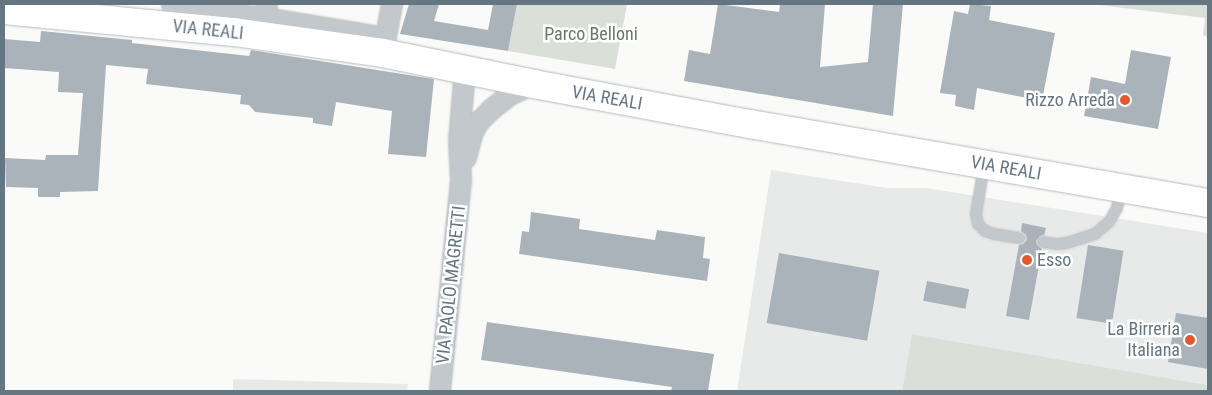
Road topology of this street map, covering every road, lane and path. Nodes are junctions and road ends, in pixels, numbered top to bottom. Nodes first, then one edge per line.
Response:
1 (169, 4) edge
2 (392, 4) edge
3 (4, 10) edge
4 (264, 18) edge
5 (384, 44) junction
6 (465, 70) junction
7 (534, 84) junction
8 (984, 165) junction
9 (461, 179) junction
10 (1121, 188) junction
11 (1208, 203) edge
12 (1020, 238) dead end
13 (1043, 242) dead end
14 (440, 391) edge

1 - 4 street
2 - 5 street
3 - 4 main road, VIA REALI
4 - 5 main road, VIA REALI
5 - 6 main road, VIA REALI
6 - 7 main road, VIA REALI
6 - 9 street, VIA PAOLO MAGRETTI
7 - 8 main road, VIA REALI
7 - 9 street, VIA PAOLO MAGRETTI
8 - 10 main road, VIA REALI
8 - 12 lane
9 - 14 street, VIA PAOLO MAGRETTI
10 - 11 main road, VIA REALI
10 - 13 lane

